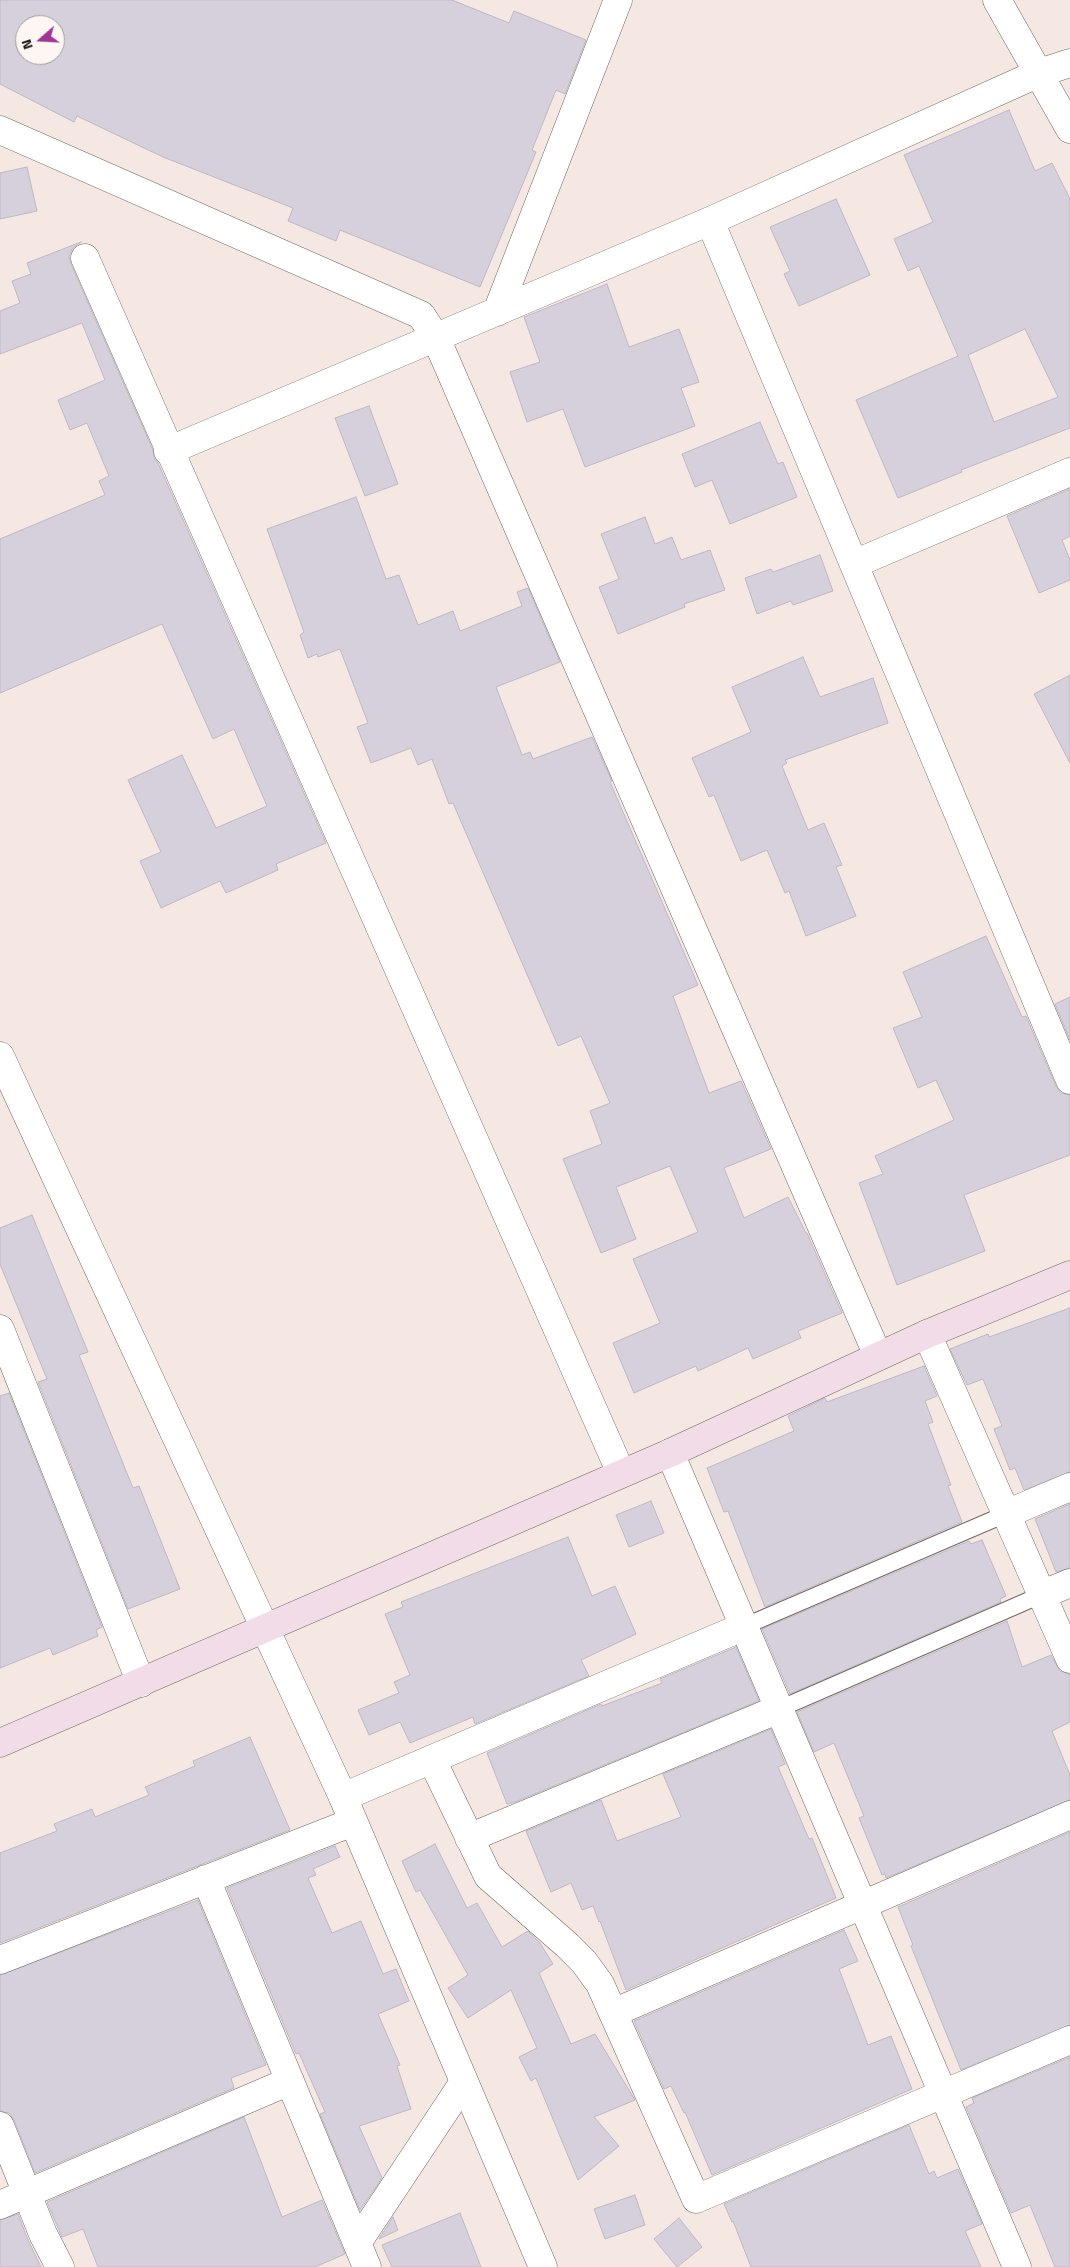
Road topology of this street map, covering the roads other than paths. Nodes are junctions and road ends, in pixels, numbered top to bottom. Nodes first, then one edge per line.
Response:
1 (618, 0) edge
2 (996, 0) edge
3 (1070, 63) edge
4 (1040, 73) junction
5 (1070, 129) edge
6 (0, 130) edge
7 (710, 221) junction
8 (85, 258) dead end
9 (497, 312) junction
10 (420, 315) junction
11 (469, 324) junction
12 (436, 338) junction
13 (168, 451) junction
14 (1070, 472) edge
15 (854, 564) junction
16 (0, 1056) edge
17 (1070, 1080) edge
18 (1070, 1275) edge
19 (0, 1329) edge
20 (927, 1334) junction
21 (878, 1356) junction
22 (670, 1453) junction
23 (622, 1473) junction
24 (1070, 1487) edge
25 (1006, 1514) junction
26 (1070, 1583) edge
27 (1041, 1595) junction
28 (745, 1626) junction
29 (266, 1629) junction
30 (1070, 1660) edge
31 (141, 1683) junction
32 (779, 1709) junction
33 (0, 1743) edge
34 (432, 1760) junction
35 (343, 1797) junction
36 (1070, 1815) edge
37 (353, 1822) junction
38 (469, 1838) junction
39 (206, 1879) junction
40 (862, 1905) junction
41 (0, 1960) edge
42 (613, 2013) junction
43 (1070, 2040) edge
44 (290, 2081) junction
45 (464, 2082) junction
46 (943, 2094) junction
47 (0, 2126) edge
48 (27, 2194) junction
49 (0, 2205) edge
50 (362, 2255) edge
51 (60, 2267) edge
52 (544, 2267) edge
53 (1017, 2267) edge

1 - 9 street
2 - 4 street
3 - 4 street
4 - 5 street
4 - 7 street
6 - 10 street
7 - 9 street
7 - 15 street
8 - 13 street
9 - 11 street
10 - 11 street
10 - 12 street
11 - 12 street
12 - 13 street
12 - 21 street
13 - 23 street
14 - 15 street
15 - 17 street
16 - 29 street
18 - 20 main road
19 - 31 street
20 - 21 main road
20 - 25 street
21 - 22 main road
22 - 23 main road
22 - 28 street
23 - 29 main road
24 - 25 street
25 - 27 street
25 - 28 lane
26 - 27 street
27 - 30 street
27 - 32 lane
28 - 32 street
28 - 34 street
29 - 31 main road
29 - 35 street
31 - 33 main road
32 - 38 street
32 - 40 street
34 - 35 street
34 - 38 street
35 - 37 street
36 - 40 street
37 - 39 street
37 - 45 street
38 - 42 street
39 - 41 street
39 - 44 street
40 - 42 street
40 - 46 street
42 - 46 street
43 - 46 street
44 - 48 street
44 - 50 street
45 - 50 street
45 - 52 street
46 - 53 street
47 - 48 street
48 - 49 street
48 - 51 street

